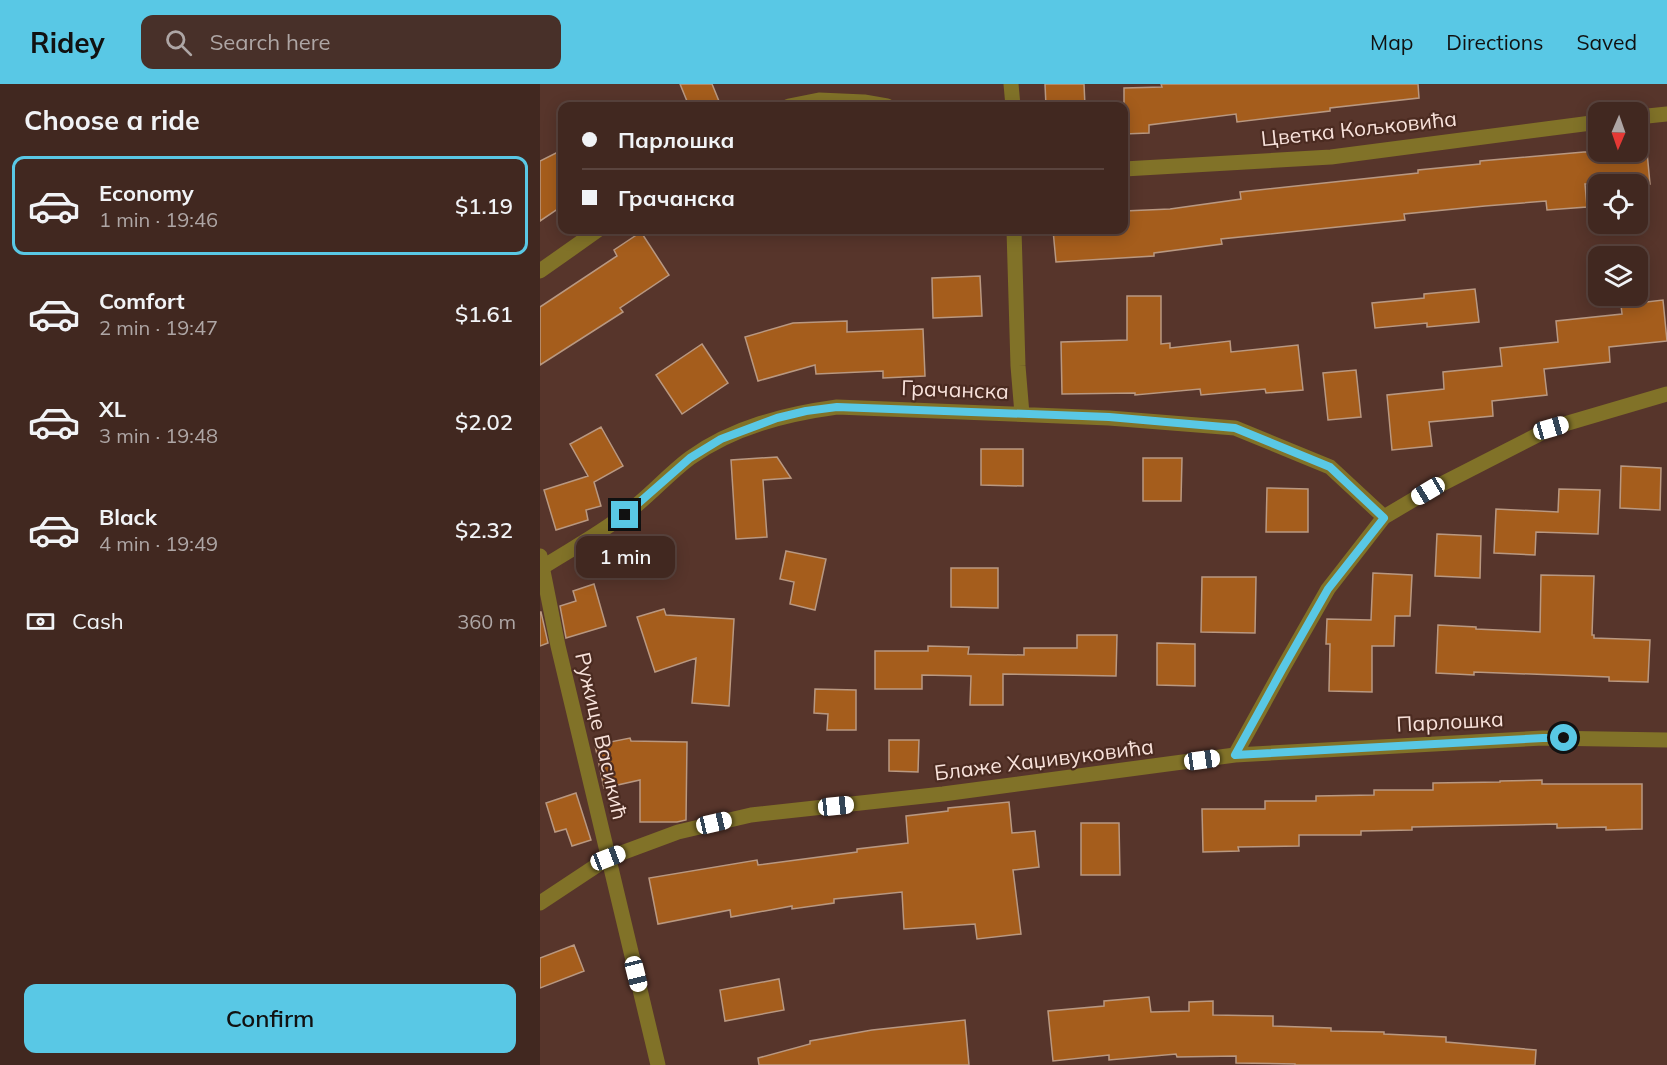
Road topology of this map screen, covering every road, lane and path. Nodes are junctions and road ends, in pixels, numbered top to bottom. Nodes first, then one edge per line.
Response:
1 (1011, 84) edge
2 (809, 102) edge
3 (864, 102) edge
4 (1013, 102) edge
5 (1667, 114) edge
6 (1648, 116) edge
7 (1588, 123) edge
8 (1128, 169) edge
9 (592, 234) edge
10 (1014, 234) edge
11 (540, 271) edge
12 (1667, 394) edge
13 (1022, 414) junction
14 (1384, 518) junction
15 (542, 562) edge
16 (1667, 740) edge
17 (1235, 755) junction
18 (608, 858) junction
19 (540, 903) edge
20 (658, 1065) edge

1 - 4 street
2 - 3 street
5 - 6 street
7 - 8 street, Цветка Кољковића
9 - 11 street
10 - 13 street
12 - 14 street
13 - 14 street, Грачанска
13 - 15 street, Грачанска
14 - 17 street
15 - 18 street, Ружице Васикић
16 - 17 street, Парлошка
17 - 18 street, Блаже Хаџивуковића
18 - 19 street, Блаже Хаџивуковића
18 - 20 street, Ружице Васикић

